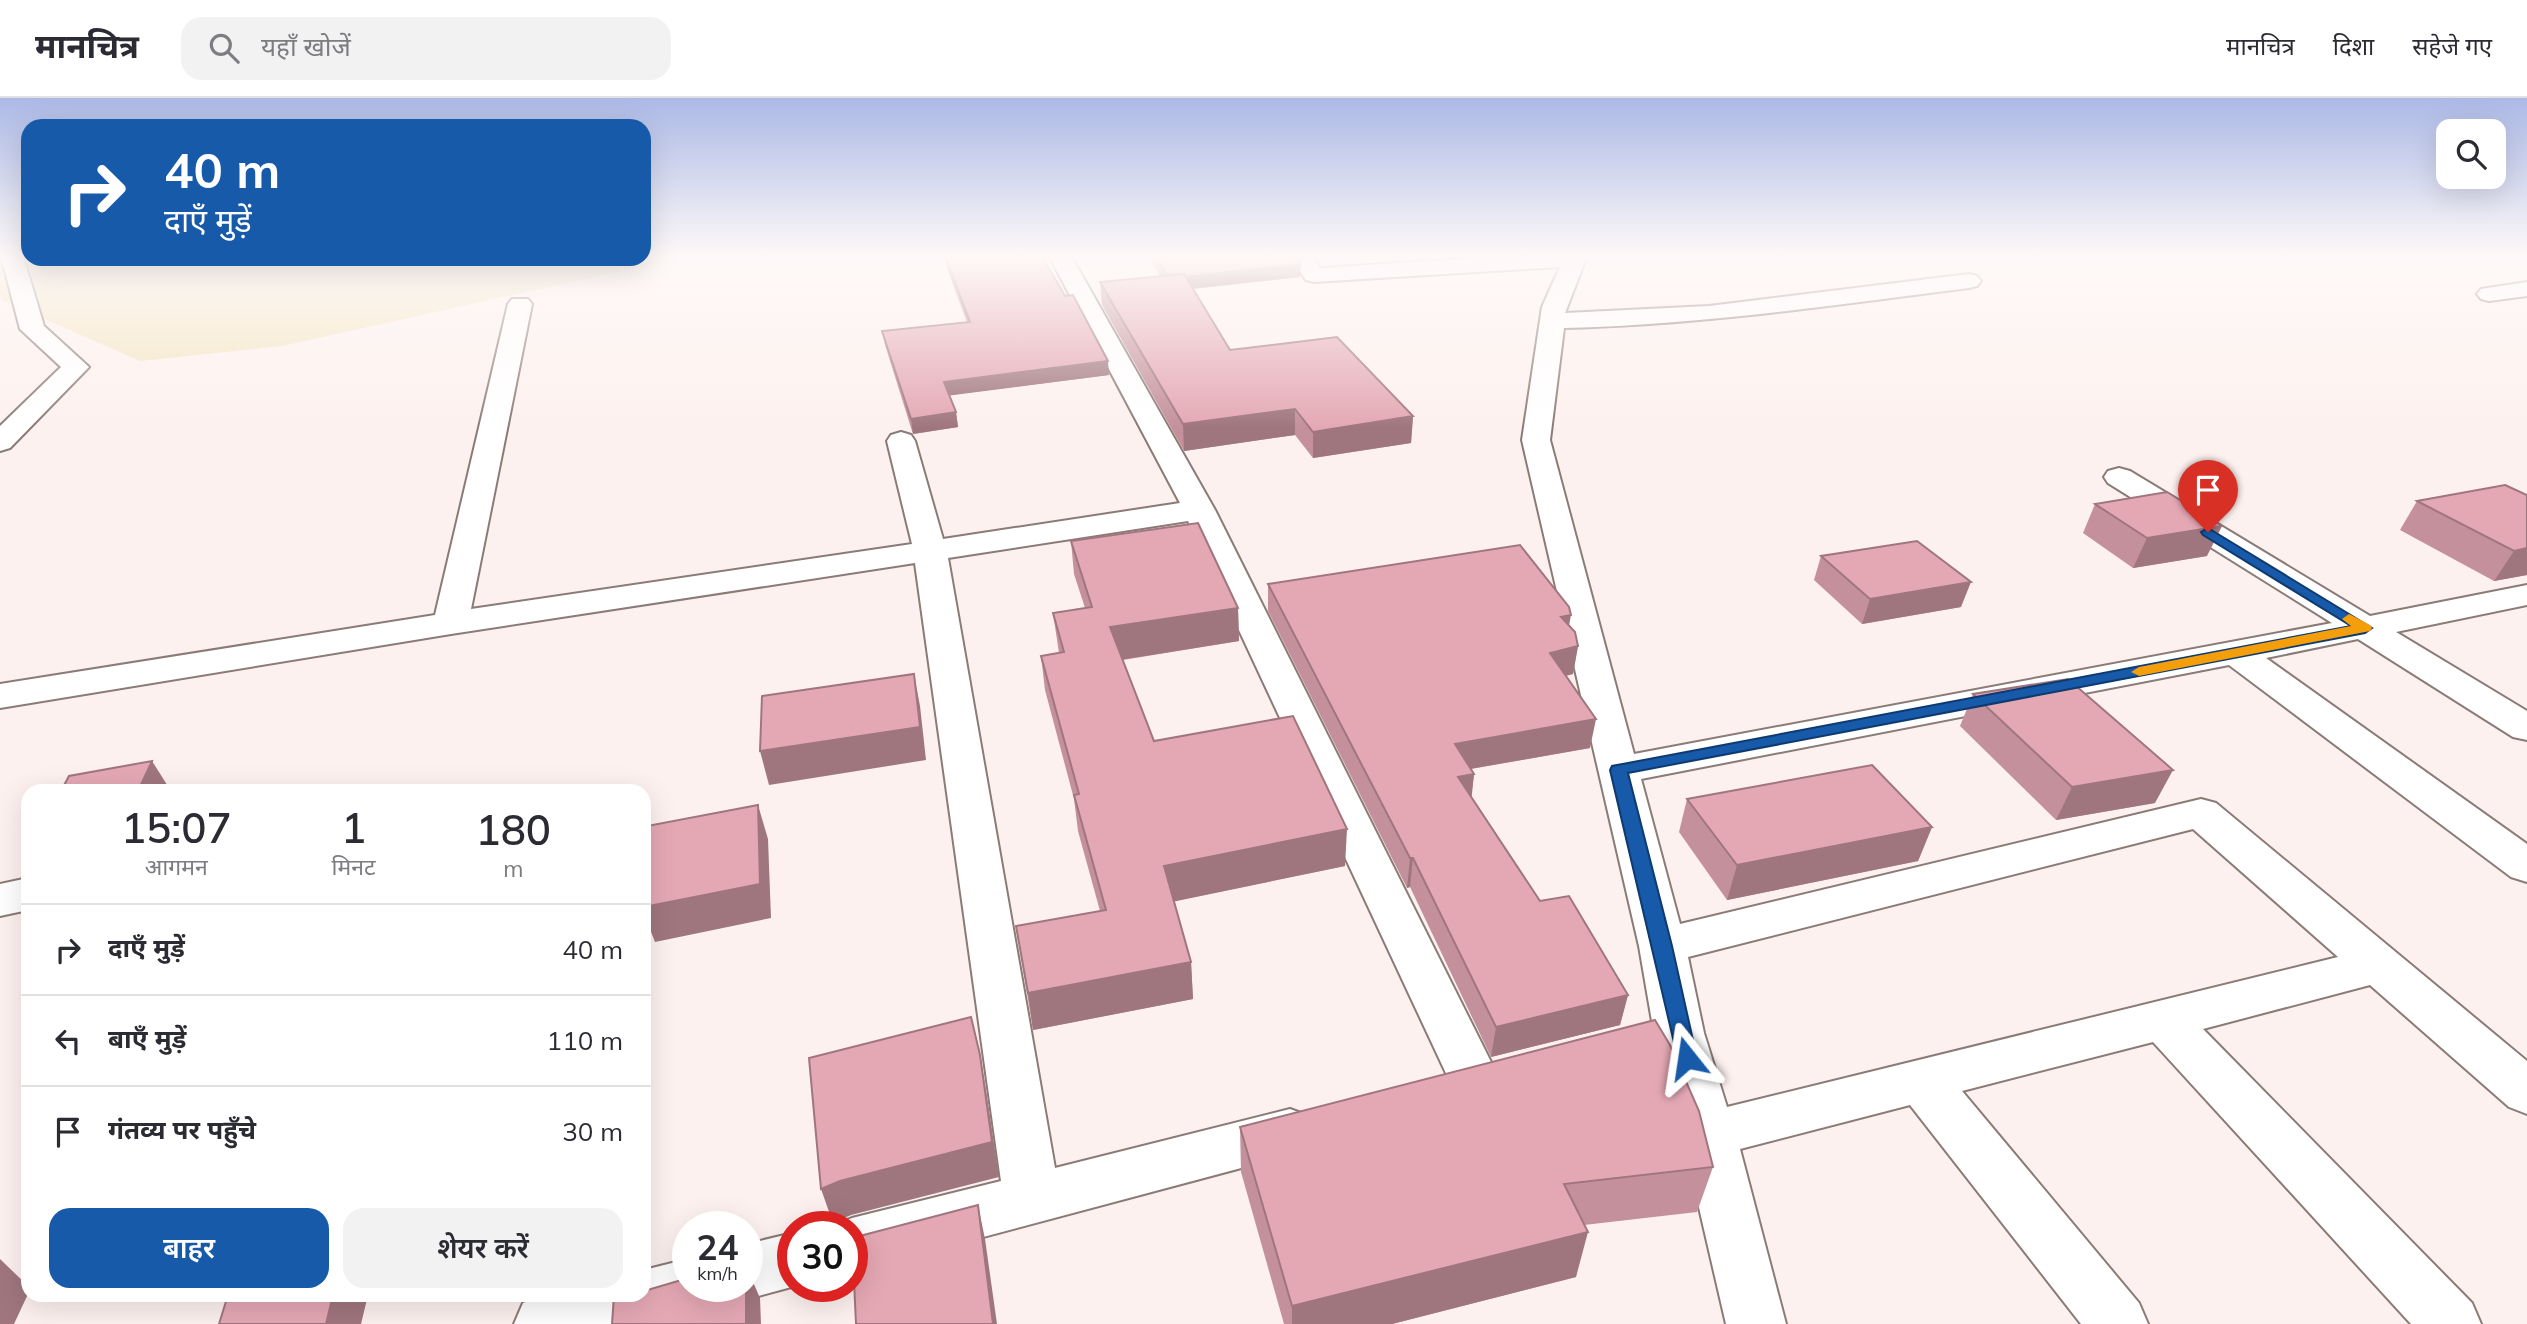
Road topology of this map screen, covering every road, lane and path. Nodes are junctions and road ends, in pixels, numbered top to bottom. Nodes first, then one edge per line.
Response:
1 (19, 313) edge
2 (518, 313) edge
3 (1091, 313) edge
4 (1554, 313) edge
5 (1691, 313) edge
6 (1553, 321) junction
7 (901, 441) dead end
8 (0, 442) edge
9 (2119, 477) dead end
10 (1199, 510) junction
11 (930, 551) junction
12 (2527, 595) edge
13 (450, 623) junction
14 (2365, 628) junction
15 (2236, 653) junction
16 (0, 696) edge
17 (2527, 728) edge
18 (1618, 770) junction
19 (2527, 866) edge
20 (21, 896) edge
21 (0, 900) edge
22 (1662, 946) junction
23 (2378, 965) junction
24 (2163, 1020) junction
25 (1922, 1081) junction
26 (1476, 1084) edge
27 (2527, 1093) edge
28 (1341, 1119) edge
29 (1709, 1134) junction
30 (1032, 1199) junction
31 (868, 1241) edge
32 (672, 1290) edge
33 (651, 1294) edge
34 (610, 1302) edge
35 (544, 1324) edge
36 (1756, 1324) edge
37 (2118, 1324) edge
38 (2451, 1324) edge

1 - 8 street
2 - 13 street
3 - 10 street
4 - 6 street
5 - 6 street
6 - 18 street
7 - 11 street
9 - 14 street
10 - 11 street
10 - 26 street
11 - 13 street
11 - 30 street
12 - 14 street
13 - 16 street
14 - 15 street
14 - 17 street
15 - 18 street
15 - 19 street
18 - 22 street
20 - 21 street
22 - 23 street
22 - 29 street
23 - 24 street
23 - 27 street
24 - 25 street
24 - 38 street
25 - 29 street
25 - 37 street
28 - 30 street
29 - 36 street
30 - 31 street
32 - 33 street
34 - 35 street

